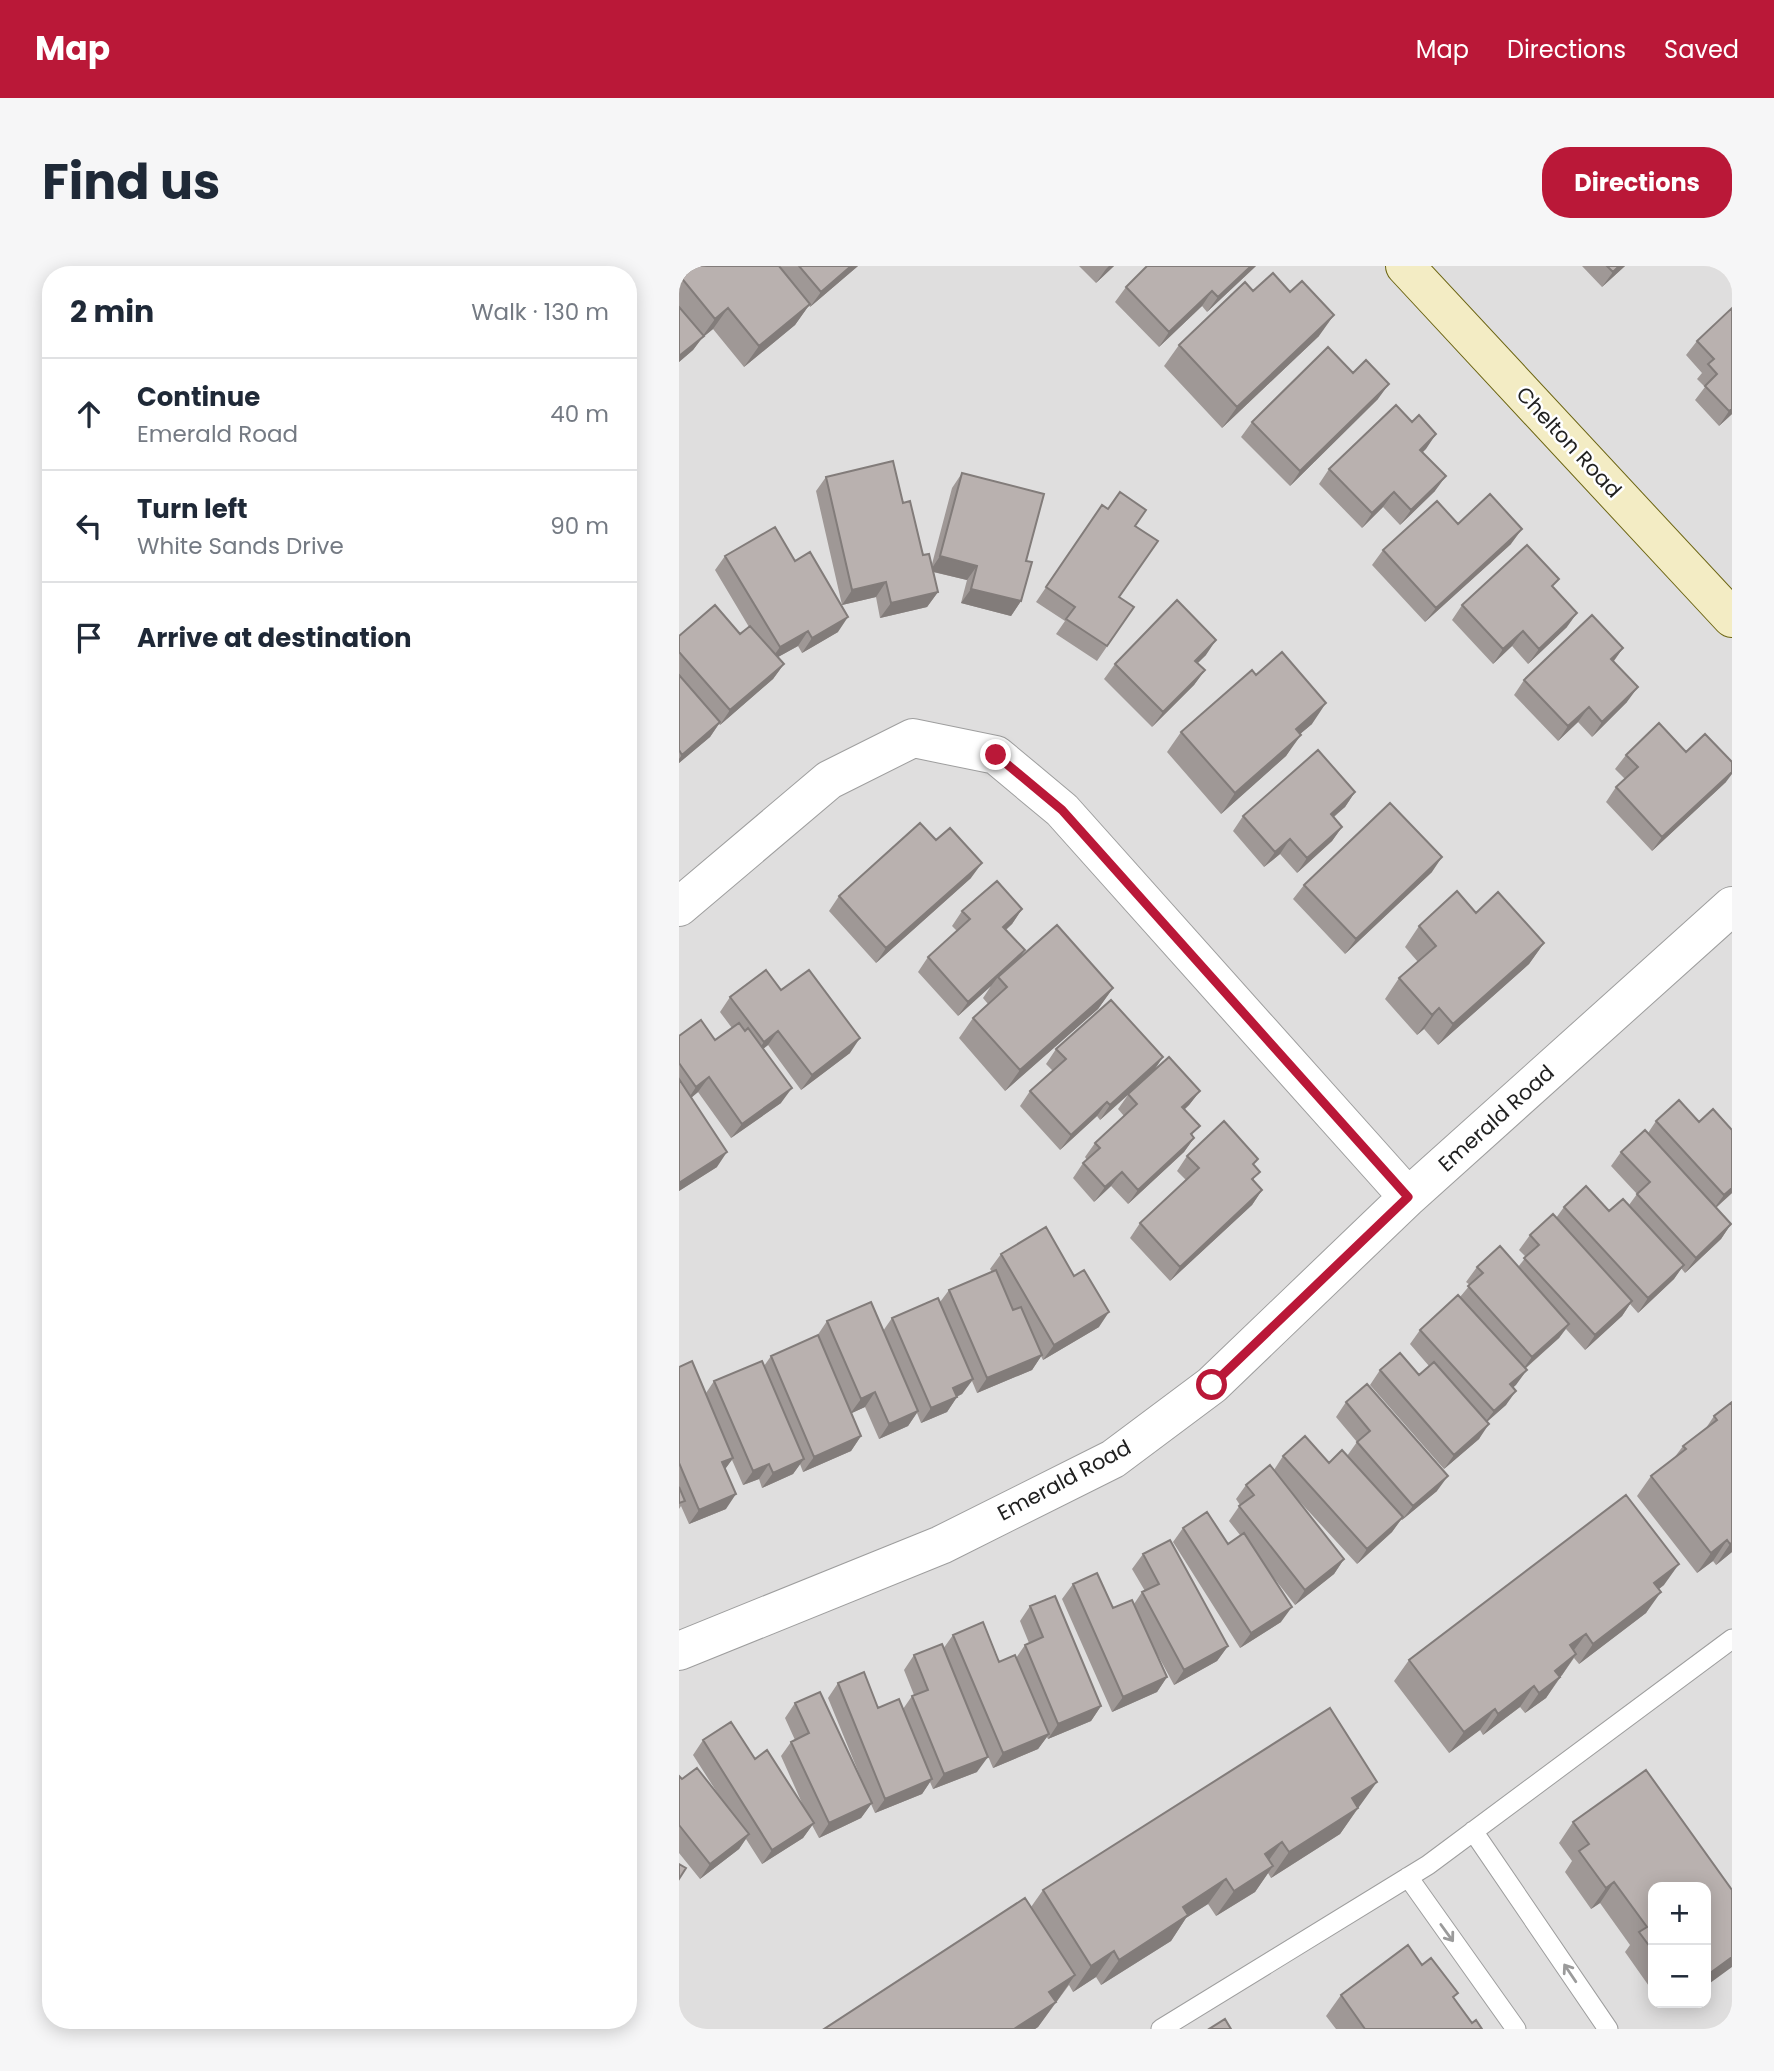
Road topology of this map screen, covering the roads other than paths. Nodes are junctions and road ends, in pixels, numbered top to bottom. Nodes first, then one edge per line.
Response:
1 (1405, 266) edge
2 (1732, 618) edge
3 (1732, 906) edge
4 (679, 907) edge
5 (1408, 1197) junction
6 (1732, 1639) edge
7 (679, 1651) edge
8 (1473, 1831) junction
9 (1408, 1878) junction
10 (1161, 2029) edge
11 (1516, 2029) edge
12 (1608, 2029) edge

1 - 2 street, Chelton Road
3 - 5 street, Emerald Road
4 - 5 street
5 - 7 street, Emerald Road
6 - 8 lane
8 - 9 lane
12 -> 8 lane
9 - 10 lane
9 -> 11 lane

